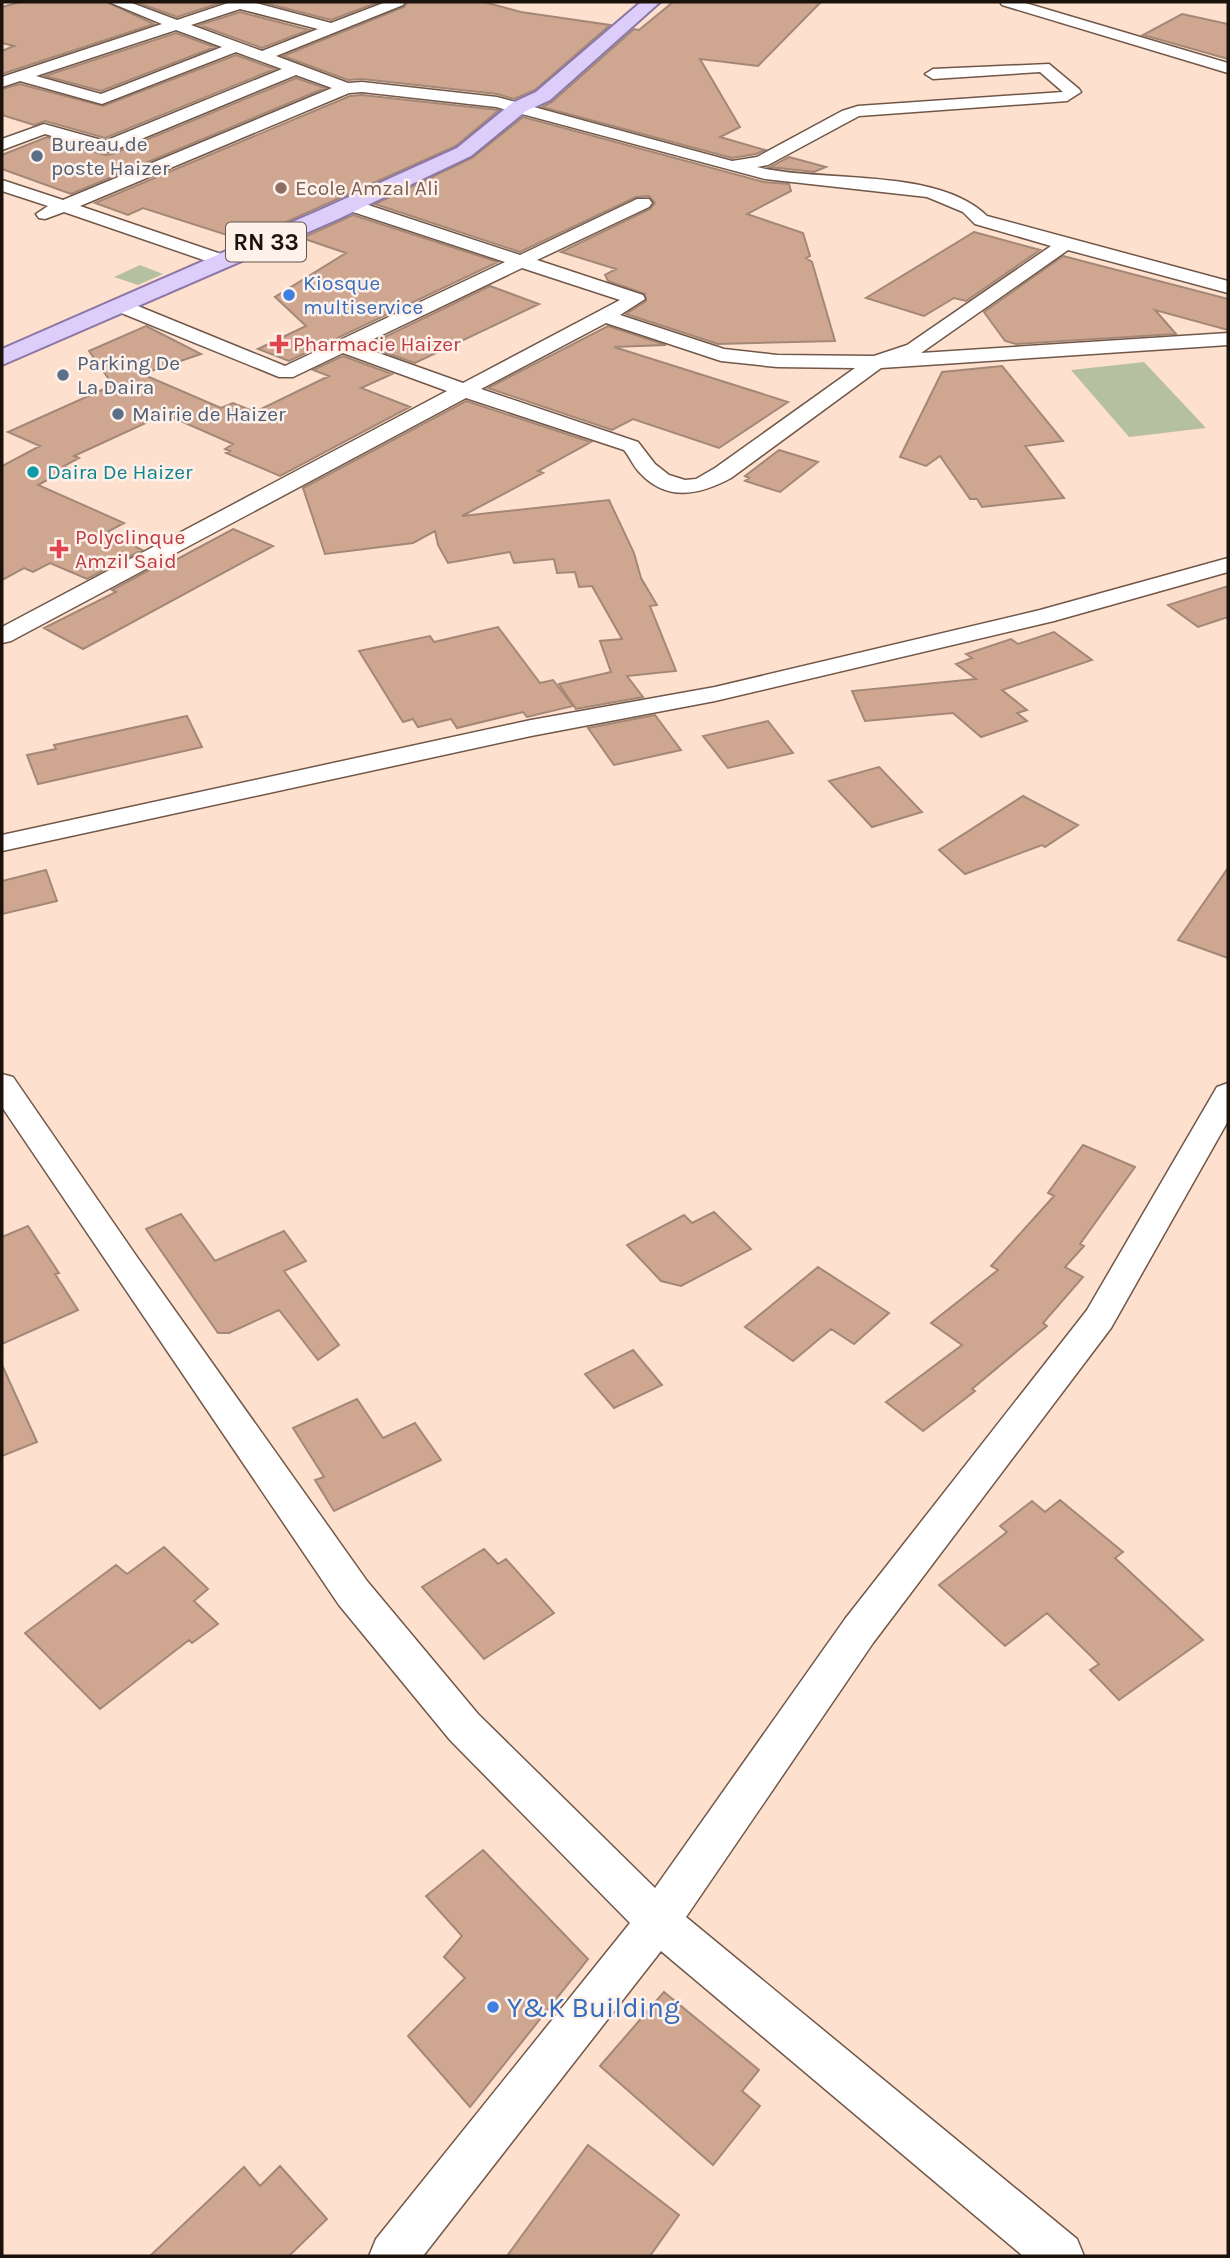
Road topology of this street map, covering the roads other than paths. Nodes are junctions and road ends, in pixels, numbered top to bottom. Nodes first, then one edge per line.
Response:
1 (116, 2) edge
2 (398, 2) edge
3 (629, 2) edge
4 (651, 2) edge
5 (1007, 2) edge
6 (242, 3) edge
7 (180, 24) junction
8 (332, 28) junction
9 (237, 46) junction
10 (263, 56) junction
11 (1228, 68) edge
12 (296, 69) junction
13 (933, 74) dead end
14 (19, 76) junction
15 (2, 82) edge
16 (346, 88) junction
17 (520, 107) junction
18 (141, 115) dead end
19 (167, 122) junction
20 (13, 124) dead end
21 (37, 132) junction
22 (2, 145) edge
23 (732, 166) junction
24 (2, 185) edge
25 (2, 200) edge
26 (643, 203) dead end
27 (350, 205) junction
28 (64, 206) junction
29 (45, 214) junction
30 (328, 215) junction
31 (1065, 244) junction
32 (224, 261) junction
33 (521, 262) junction
34 (203, 271) junction
35 (501, 272) junction
36 (1228, 287) edge
37 (121, 306) junction
38 (609, 314) junction
39 (1228, 339) edge
40 (341, 346) junction
41 (2, 358) edge
42 (876, 362) junction
43 (461, 390) junction
44 (1228, 565) edge
45 (2, 636) edge
46 (2, 843) edge
47 (2, 1084) edge
48 (1228, 1094) edge
49 (658, 1921) junction
50 (393, 2256) edge
51 (1060, 2256) edge

1 - 7 street
2 - 8 street
3 - 17 main road, RN 33
4 - 17 main road, RN 33
5 - 11 street
6 - 7 street
6 - 8 street
7 - 9 street
7 - 14 street
8 - 10 street
9 - 10 street
9 - 14 street
10 - 12 street
12 - 16 street
12 - 19 street
13 - 23 street
14 - 15 street
16 - 17 street
16 - 28 street
17 - 23 street
17 - 27 main road, RN 33
18 - 19 street
19 - 21 street
20 - 21 street
21 - 22 street
23 - 31 street
24 - 28 street
25 - 29 street
26 - 33 street
27 - 30 main road, RN 33
27 - 33 street
28 - 29 street
28 - 32 street
29 - 34 street
30 - 32 main road, RN 33
30 - 35 street
31 - 36 street
31 - 42 street
32 - 34 main road, RN 33
33 - 35 street
33 - 38 street
34 - 37 main road, RN 33
35 - 38 street
35 - 40 street
37 - 40 street
37 - 41 main road, RN 33
38 - 42 street
38 - 43 street
39 - 42 street
40 - 43 street
42 - 43 street
43 - 45 street
44 - 46 street
47 - 49 street
48 - 49 street
49 - 50 street
49 - 51 street

